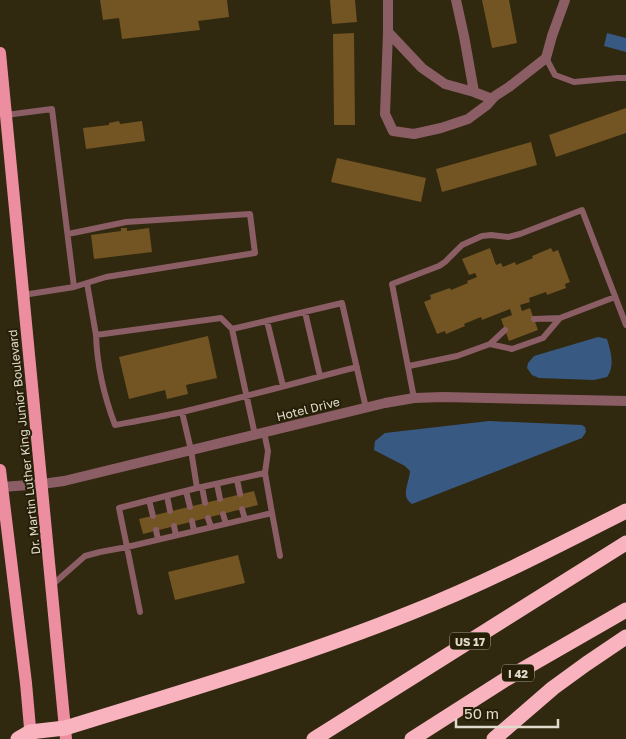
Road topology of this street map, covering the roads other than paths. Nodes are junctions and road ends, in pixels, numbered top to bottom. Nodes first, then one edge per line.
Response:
1 (388, 0) edge
2 (456, 0) edge
3 (565, 0) edge
4 (388, 32) junction
5 (0, 53) edge
6 (546, 58) junction
7 (626, 78) edge
8 (474, 92) junction
9 (492, 99) junction
10 (3, 116) edge
11 (68, 234) junction
12 (87, 283) junction
13 (74, 287) junction
14 (23, 295) junction
15 (616, 297) junction
16 (306, 312) junction
17 (560, 318) junction
18 (534, 319) dead end
19 (267, 321) junction
20 (626, 325) edge
21 (232, 329) junction
22 (505, 330) dead end
23 (96, 334) junction
24 (490, 344) junction
25 (408, 366) junction
26 (357, 367) junction
27 (320, 376) junction
28 (282, 386) junction
29 (247, 395) junction
30 (414, 398) junction
31 (626, 401) edge
32 (366, 408) junction
33 (182, 412) junction
34 (260, 433) junction
35 (191, 450) junction
36 (0, 470) edge
37 (265, 473) junction
38 (237, 480) junction
39 (42, 484) junction
40 (217, 484) junction
41 (1, 487) edge
42 (200, 488) junction
43 (186, 490) junction
44 (240, 494) dead end
45 (167, 496) junction
46 (220, 499) dead end
47 (149, 500) junction
48 (205, 503) dead end
49 (190, 507) dead end
50 (242, 509) dead end
51 (170, 511) dead end
52 (626, 511) edge
53 (272, 513) junction
54 (223, 514) dead end
55 (153, 516) dead end
56 (208, 518) dead end
57 (245, 519) junction
58 (192, 521) dead end
59 (226, 524) junction
60 (174, 526) dead end
61 (211, 527) junction
62 (156, 530) dead end
63 (194, 531) junction
64 (176, 535) junction
65 (158, 539) junction
66 (626, 543) edge
67 (128, 546) junction
68 (280, 556) dead end
69 (52, 585) junction
70 (626, 610) edge
71 (140, 612) dead end
72 (626, 637) edge
73 (66, 733) edge
74 (27, 737) edge
75 (314, 739) edge
76 (412, 739) edge
77 (494, 739) edge

1 - 4 street
2 - 8 street
3 - 6 street
4 - 8 street
4 - 9 street
5 - 10 main road, Dr. Martin Luther King Junior Boulevard
6 - 7 lane
6 - 9 street
8 - 9 street
10 - 11 lane
10 - 14 main road, Dr. Martin Luther King Junior Boulevard
11 - 12 lane
11 - 13 lane
12 - 13 lane
12 - 23 lane
13 - 14 lane
14 - 39 main road, Dr. Martin Luther King Junior Boulevard
15 - 17 lane
15 - 20 lane
15 - 25 lane
16 - 19 lane
16 - 26 lane
16 - 27 lane
17 - 18 lane
17 - 24 lane
19 - 21 lane
19 - 28 lane
21 - 23 lane
21 - 29 lane
22 - 24 lane
23 - 33 lane
24 - 25 lane
25 - 30 lane
26 - 27 lane
26 - 32 lane
27 - 28 lane
28 - 29 lane
29 - 33 lane
29 - 34 lane
30 - 31 street, Hotel Drive
30 - 32 street, Hotel Drive
32 - 34 street, Hotel Drive
33 - 35 lane
34 - 35 street, Hotel Drive
34 - 37 lane
35 - 39 street, Hotel Drive
35 - 42 lane
36 - 41 main road, Dr. Martin Luther King Junior Boulevard
37 - 38 lane
37 - 53 lane
38 - 40 lane
38 - 44 lane
39 - 41 street, Hotel Drive
39 - 69 main road, Dr. Martin Luther King Junior Boulevard
40 - 42 lane
40 - 46 lane
41 - 74 main road, Dr. Martin Luther King Junior Boulevard
42 - 43 lane
42 - 48 lane
43 - 45 lane
43 - 49 lane
45 - 47 lane
45 - 51 lane
47 - 55 lane
47 - 67 lane
50 - 57 lane
52 - 73 highway
53 - 57 lane
53 - 68 lane
54 - 59 lane
56 - 61 lane
57 - 59 lane
58 - 63 lane
59 - 61 lane
60 - 64 lane
61 - 63 lane
62 - 65 lane
63 - 64 lane
64 - 65 lane
65 - 67 lane
66 - 75 highway, US 17
67 - 69 lane
67 - 71 lane
69 - 73 main road, Dr. Martin Luther King Junior Boulevard
70 - 76 highway, I 42
72 - 77 highway
73 - 74 highway

